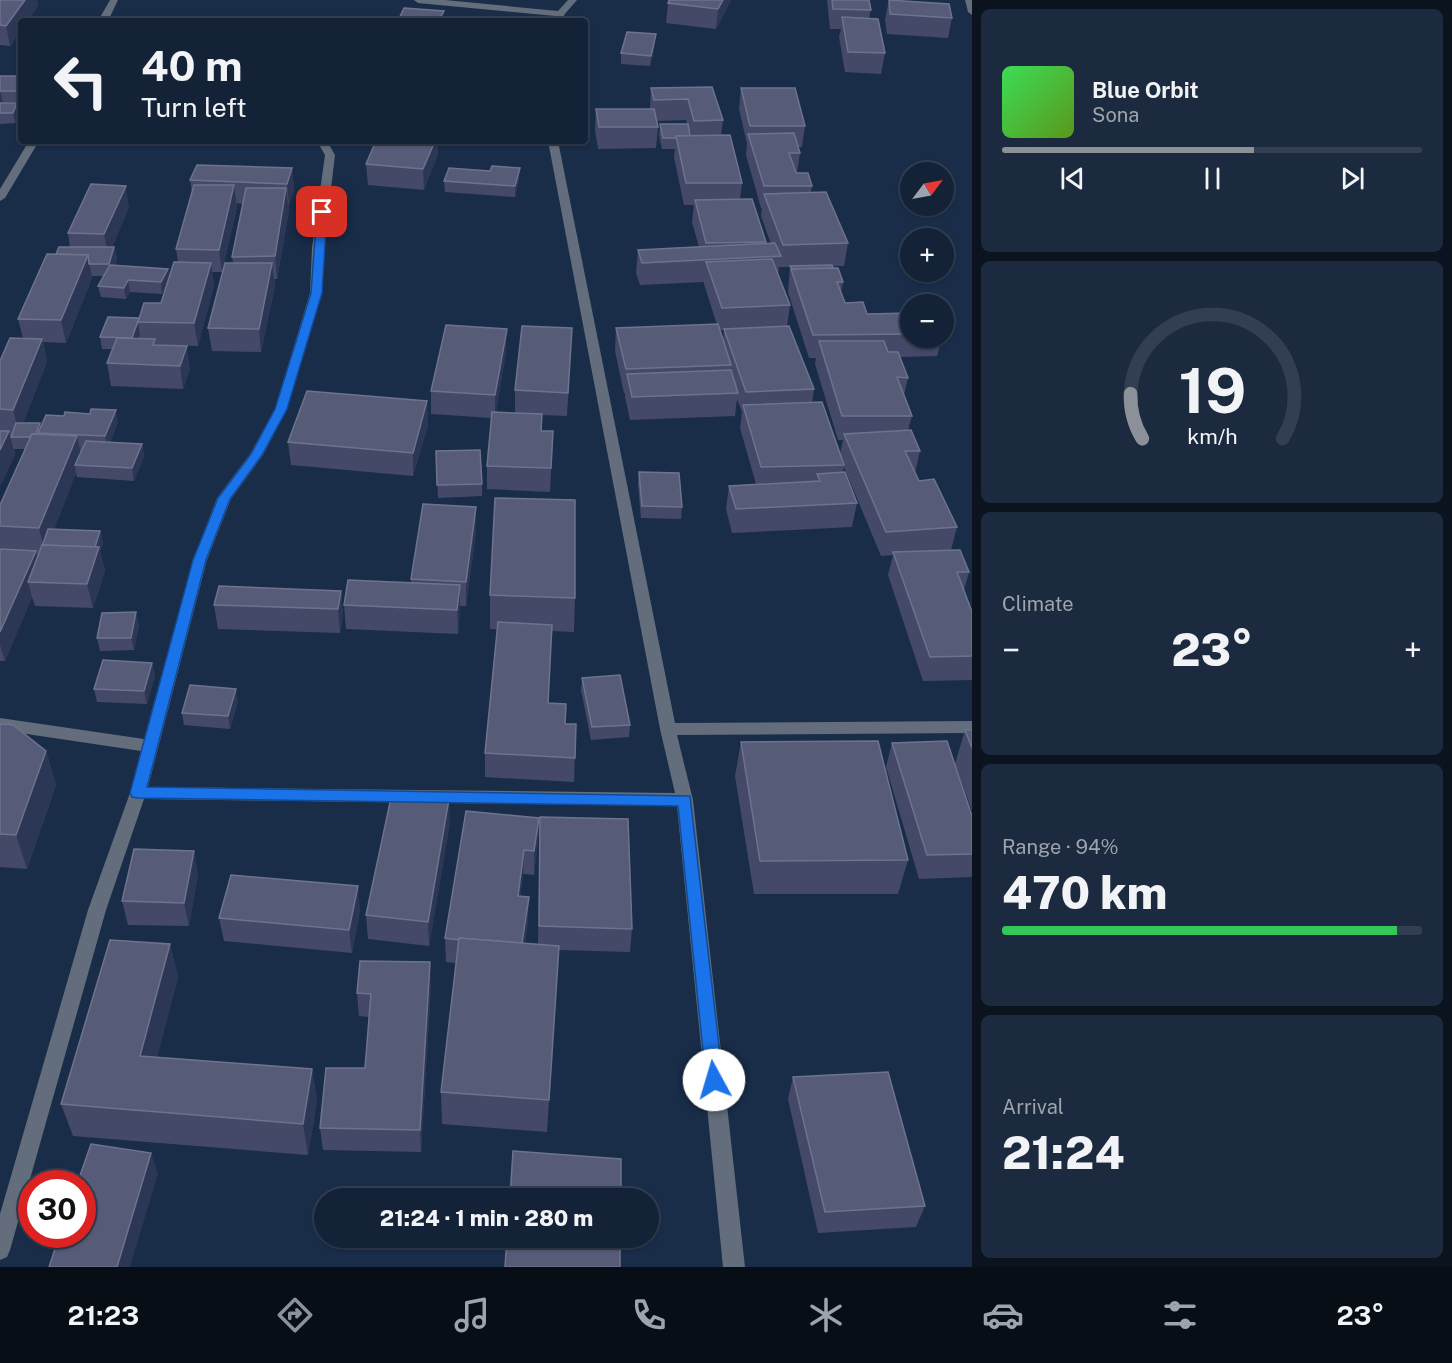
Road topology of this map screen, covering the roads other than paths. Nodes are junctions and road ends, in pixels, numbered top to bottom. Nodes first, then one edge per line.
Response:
1 (114, 0) edge
2 (418, 0) edge
3 (573, 0) edge
4 (969, 0) edge
5 (972, 12) edge
6 (105, 18) edge
7 (559, 18) edge
8 (32, 144) edge
9 (324, 144) edge
10 (554, 144) edge
11 (0, 198) edge
12 (0, 724) edge
13 (972, 727) edge
14 (668, 729) junction
15 (150, 746) junction
16 (138, 793) junction
17 (685, 800) junction
18 (0, 1250) edge
19 (734, 1267) edge

1 - 6 street
2 - 7 street
3 - 7 street
4 - 5 street
8 - 11 street
9 - 15 street
10 - 14 street
12 - 15 street
13 - 14 street
14 - 17 street
15 - 16 street
16 - 17 street
16 - 18 street
17 - 19 street

